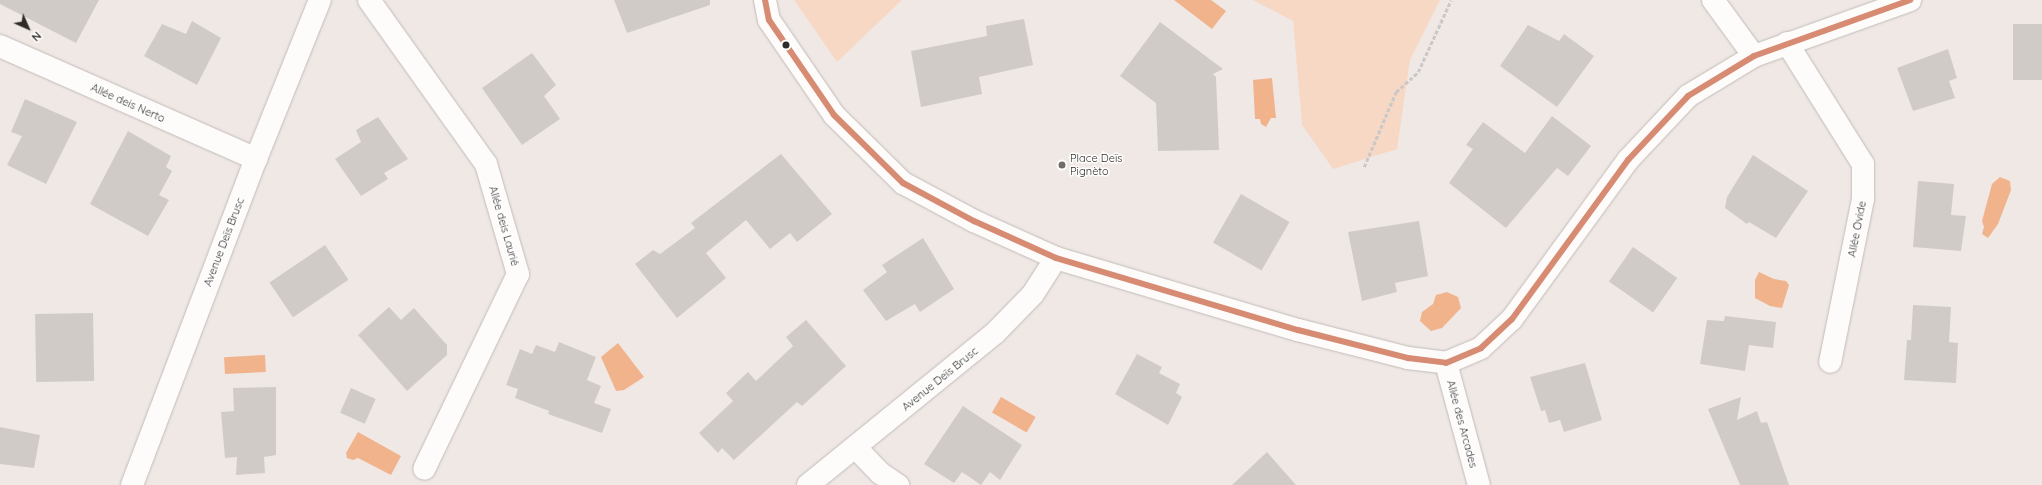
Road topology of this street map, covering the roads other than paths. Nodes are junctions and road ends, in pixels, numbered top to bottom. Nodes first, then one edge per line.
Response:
1 (320, 0) edge
2 (369, 0) edge
3 (765, 0) edge
4 (1713, 0) edge
5 (1910, 0) edge
6 (1787, 43) junction
7 (0, 46) edge
8 (1754, 56) junction
9 (256, 159) junction
10 (1056, 258) junction
11 (1830, 362) dead end
12 (1446, 363) junction
13 (855, 447) junction
14 (424, 469) dead end
15 (132, 485) edge
16 (808, 485) edge
17 (898, 485) edge
18 (1479, 485) edge

1 - 9 street, Avenue Deïs Brusc
2 - 14 street, Allée deis Laurié
3 - 10 street
4 - 8 street
5 - 6 street
6 - 8 street
6 - 11 street, Allée Ovide
7 - 9 street, Allée deis Nerto
8 - 12 street
9 - 15 street, Avenue Deïs Brusc
10 - 12 street
10 - 13 street, Avenue Deïs Brusc
12 - 18 street, Allée des Arcades
13 - 16 street, Avenue Deïs Brusc
13 - 17 street

